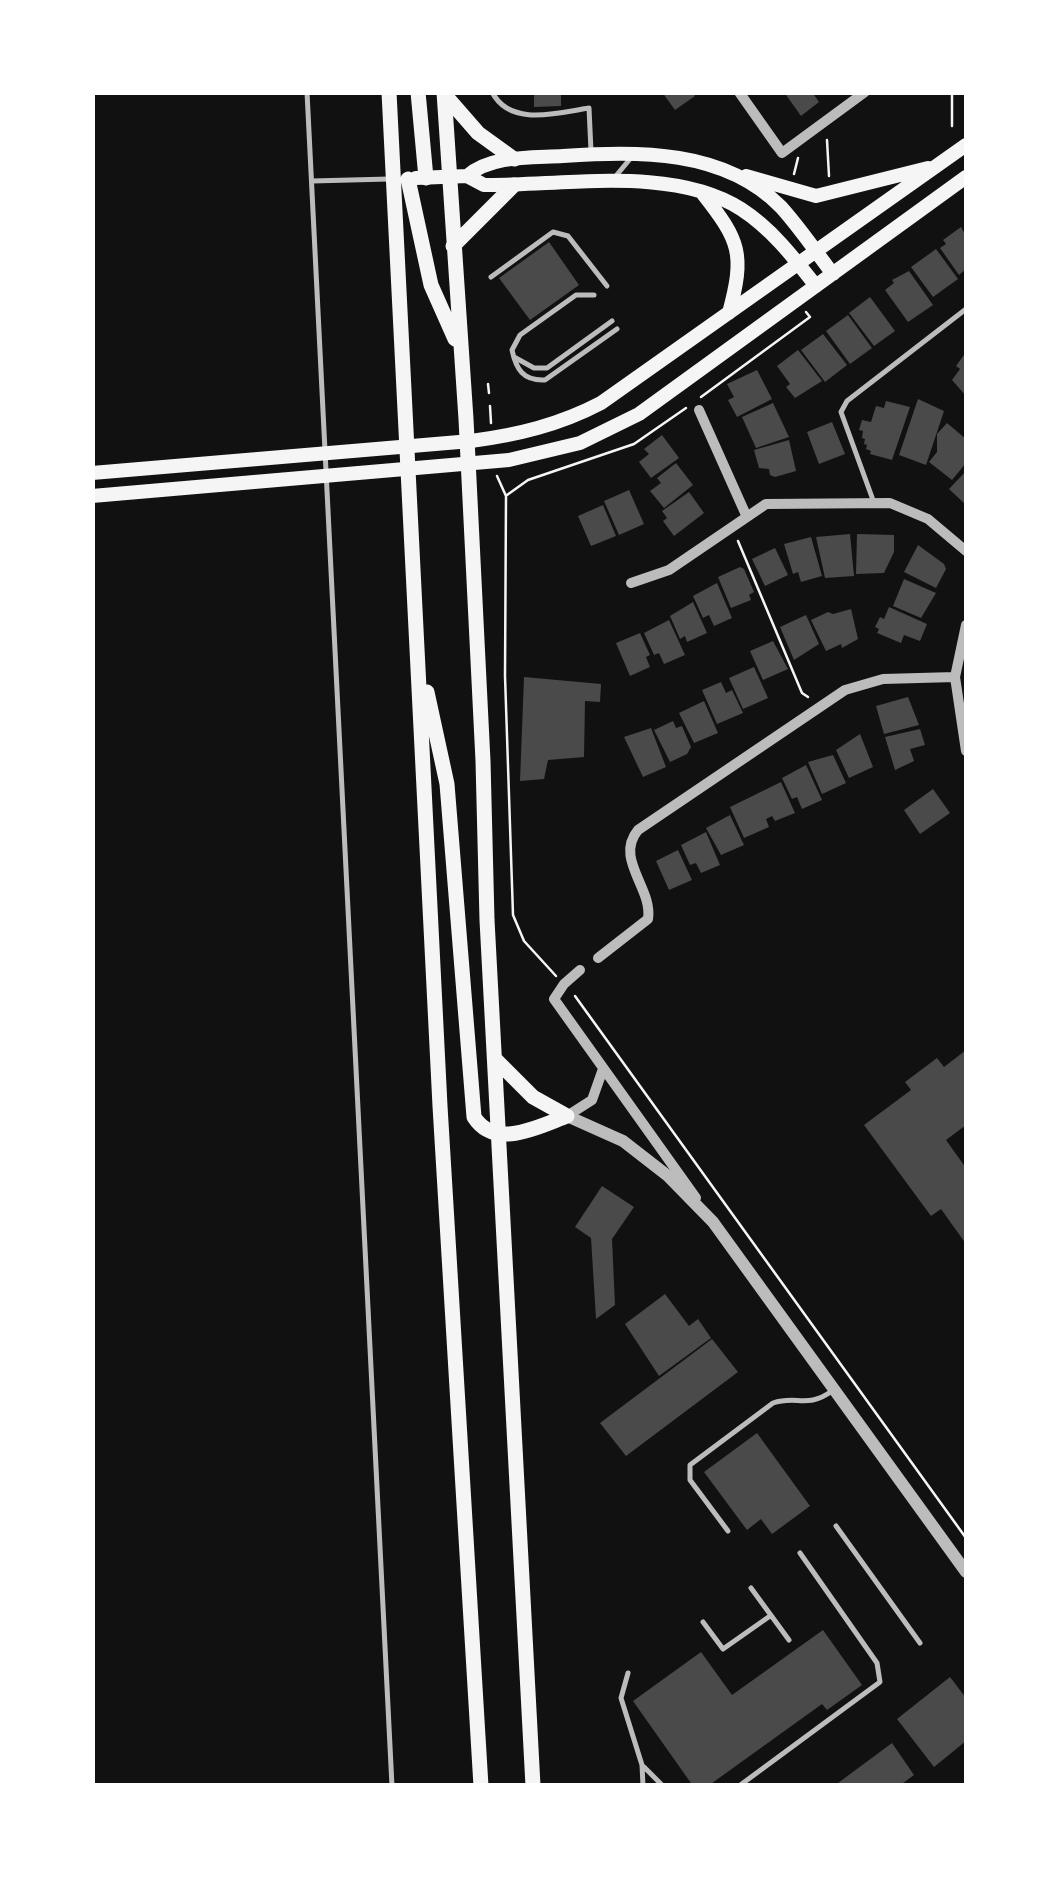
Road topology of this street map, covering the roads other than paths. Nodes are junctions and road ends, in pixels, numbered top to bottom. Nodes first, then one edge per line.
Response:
1 (307, 92) edge
2 (389, 92) edge
3 (418, 92) edge
4 (492, 92) edge
5 (739, 92) edge
6 (864, 92) edge
7 (444, 94) edge
8 (966, 144) edge
9 (641, 153) junction
10 (591, 154) junction
11 (514, 159) junction
12 (937, 166) junction
13 (721, 169) junction
14 (468, 176) junction
15 (448, 177) junction
16 (966, 177) edge
17 (426, 178) junction
18 (401, 179) junction
19 (312, 181) junction
20 (614, 182) junction
21 (514, 185) junction
22 (703, 193) junction
23 (452, 246) junction
24 (815, 250) junction
25 (798, 263) junction
26 (833, 274) junction
27 (490, 277) dead end
28 (606, 286) dead end
29 (816, 286) junction
30 (594, 295) dead end
31 (966, 309) edge
32 (730, 312) junction
33 (612, 321) dead end
34 (617, 328) dead end
35 (461, 352) junction
36 (513, 356) junction
37 (698, 410) dead end
38 (92, 473) edge
39 (92, 496) edge
40 (874, 503) junction
41 (746, 515) junction
42 (966, 551) edge
43 (631, 584) dead end
44 (966, 626) edge
45 (417, 643) junction
46 (955, 678) junction
47 (966, 750) edge
48 (598, 958) dead end
49 (580, 970) dead end
50 (495, 1059) junction
51 (604, 1069) junction
52 (566, 1116) junction
53 (498, 1135) junction
54 (712, 1222) junction
55 (834, 1389) junction
56 (836, 1526) dead end
57 (728, 1531) dead end
58 (800, 1553) dead end
59 (966, 1572) edge
60 (750, 1588) dead end
61 (770, 1616) junction
62 (703, 1622) dead end
63 (788, 1640) dead end
64 (920, 1642) dead end
65 (628, 1673) dead end
66 (642, 1765) junction
67 (392, 1786) edge
68 (481, 1786) edge
69 (534, 1786) edge
70 (643, 1786) edge
71 (664, 1786) edge
72 (739, 1786) edge

1 - 19 lane
2 - 18 main road
3 - 17 main road
4 - 10 lane
5 - 6 street
7 - 11 main road
7 - 15 main road
8 - 12 main road
9 - 10 main road
9 - 13 main road
9 - 20 lane
10 - 11 main road
11 - 14 main road
12 - 13 main road
12 - 24 main road
13 - 24 main road
14 - 15 main road
14 - 21 main road
15 - 17 main road
15 - 23 main road
16 - 26 main road
17 - 18 main road
18 - 19 lane
18 - 35 main road
18 - 45 main road
19 - 67 lane
20 - 21 main road
20 - 22 main road
21 - 23 main road
22 - 25 main road
22 - 32 main road
23 - 35 main road
24 - 25 main road
24 - 26 main road
25 - 29 main road
25 - 32 main road
26 - 29 main road
27 - 28 lane
29 - 39 main road
30 - 36 lane
31 - 40 lane
32 - 38 main road
33 - 36 lane
34 - 36 lane
35 - 50 main road
37 - 41 street
40 - 41 street
40 - 42 street
41 - 43 street
44 - 46 street
45 - 53 main road
45 - 68 main road
46 - 47 street
46 - 48 street
49 - 51 street
50 - 52 main road
50 - 53 main road
51 - 52 street
51 - 54 street
52 - 53 main road
52 - 54 street
53 - 69 main road
54 - 55 street
55 - 57 lane
55 - 59 street
56 - 64 lane
58 - 72 lane
60 - 61 lane
61 - 62 lane
61 - 63 lane
65 - 66 lane
66 - 70 lane
66 - 71 lane

